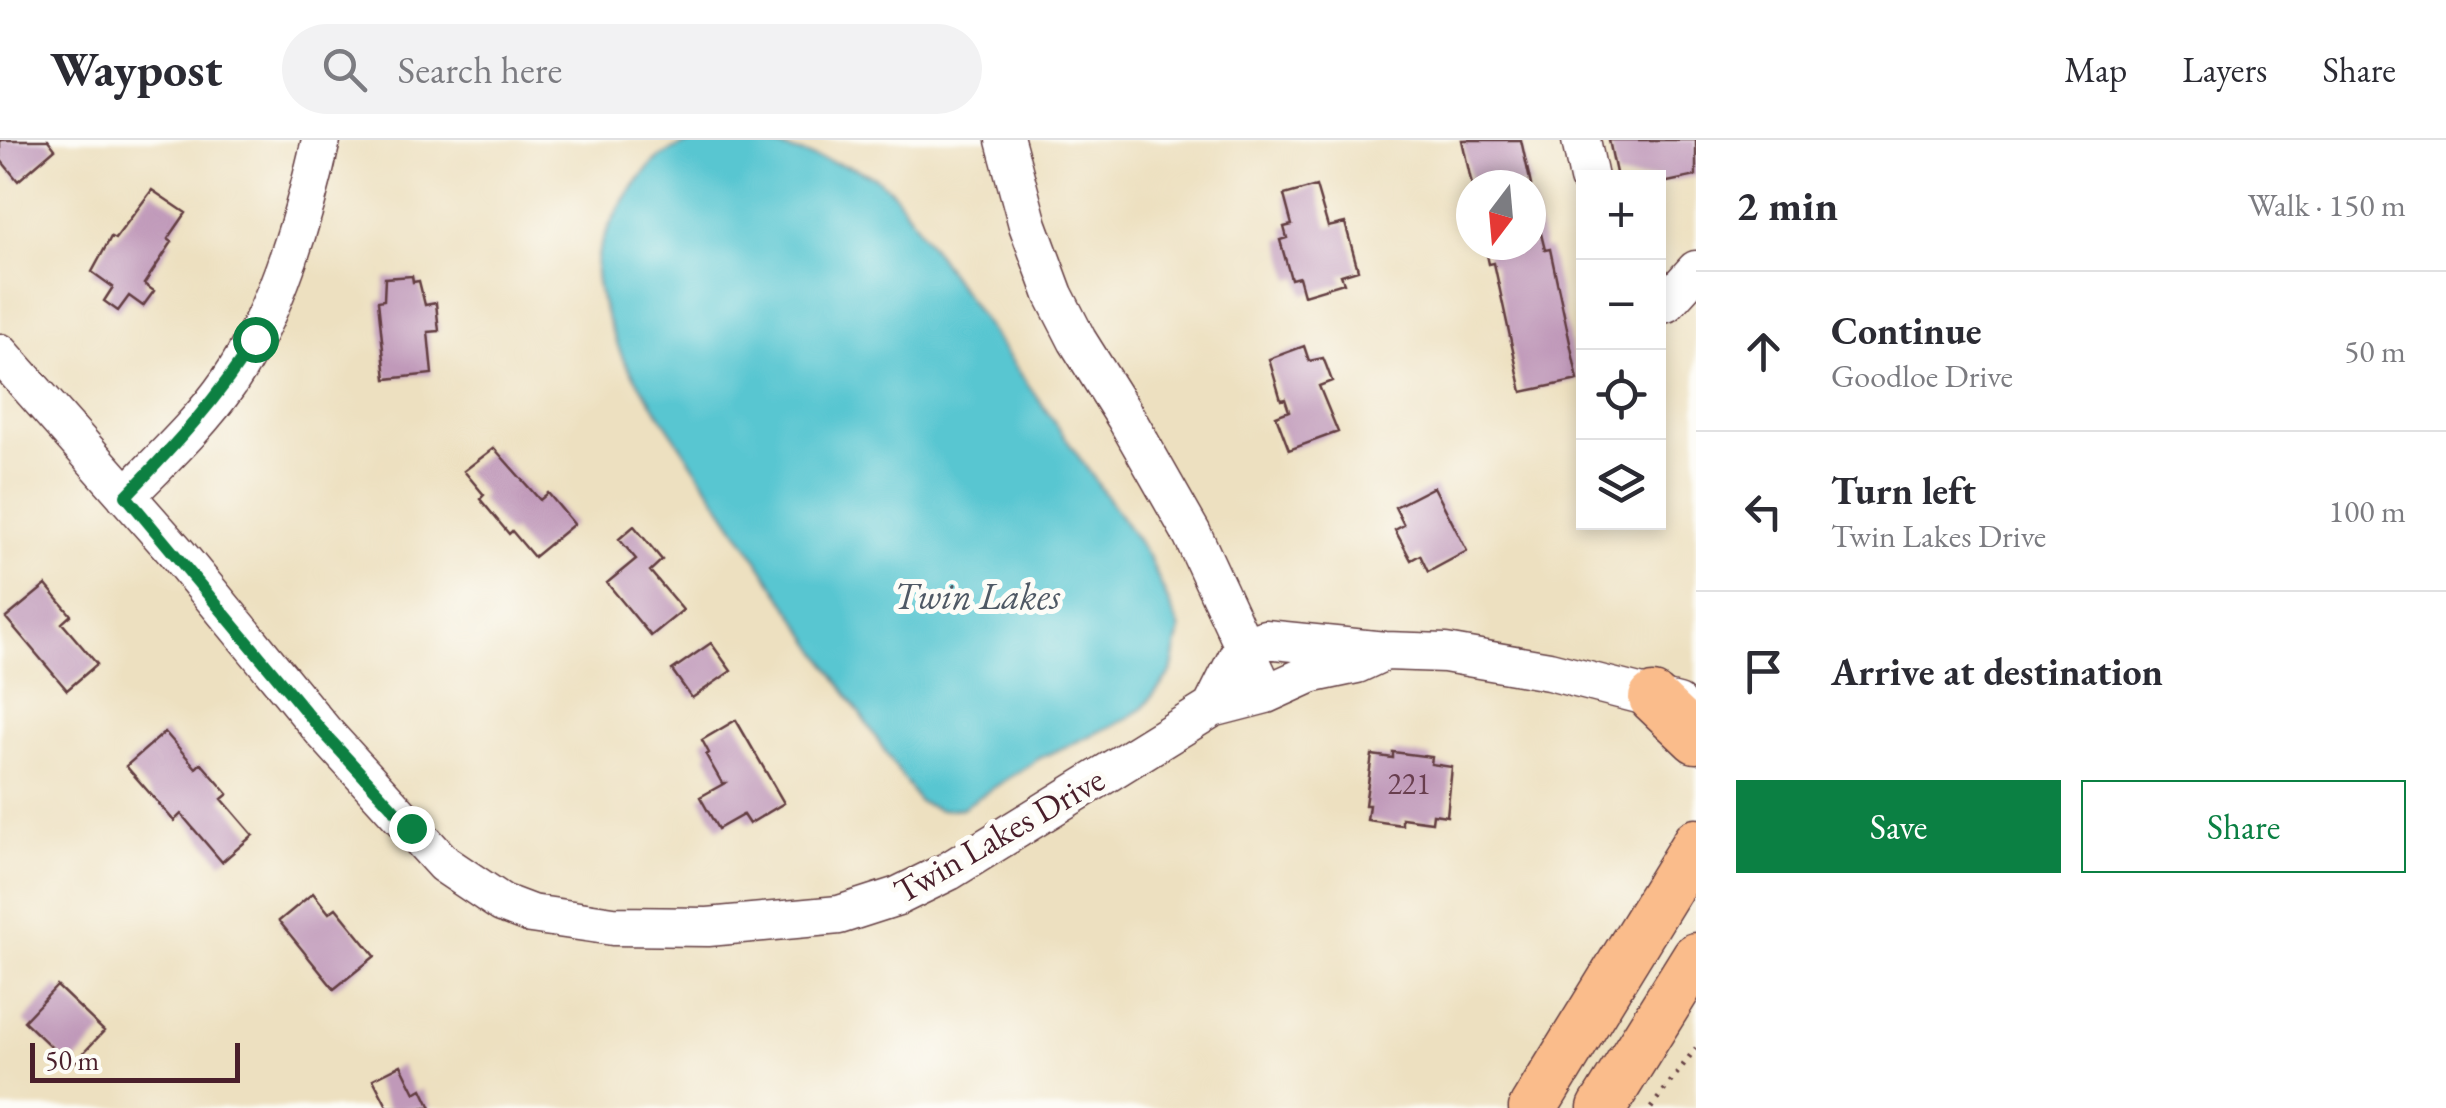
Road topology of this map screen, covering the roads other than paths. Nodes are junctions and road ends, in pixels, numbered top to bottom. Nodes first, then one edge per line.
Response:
1 (321, 140) edge
2 (1005, 140) edge
3 (1580, 140) edge
4 (1586, 170) edge
5 (1696, 270) edge
6 (1666, 302) edge
7 (0, 353) edge
8 (126, 496) junction
9 (1242, 646) junction
10 (1386, 651) junction
11 (1266, 694) junction
12 (1675, 703) edge
13 (1212, 708) junction
14 (1696, 739) edge
15 (1696, 843) edge
16 (1696, 958) edge
17 (1533, 1108) edge
18 (1602, 1108) edge

1 - 8 street
2 - 9 street
3 - 4 street
5 - 6 street
7 - 8 street, Twin Lakes Drive
8 - 13 street, Twin Lakes Drive
9 - 10 street, Twin Lakes Drive
9 - 11 street
9 - 13 street
10 - 11 street, Twin Lakes Drive
10 - 12 street, Twin Lakes Drive
11 - 13 street, Twin Lakes Drive
12 - 14 main road
15 - 17 main road
16 - 18 main road

